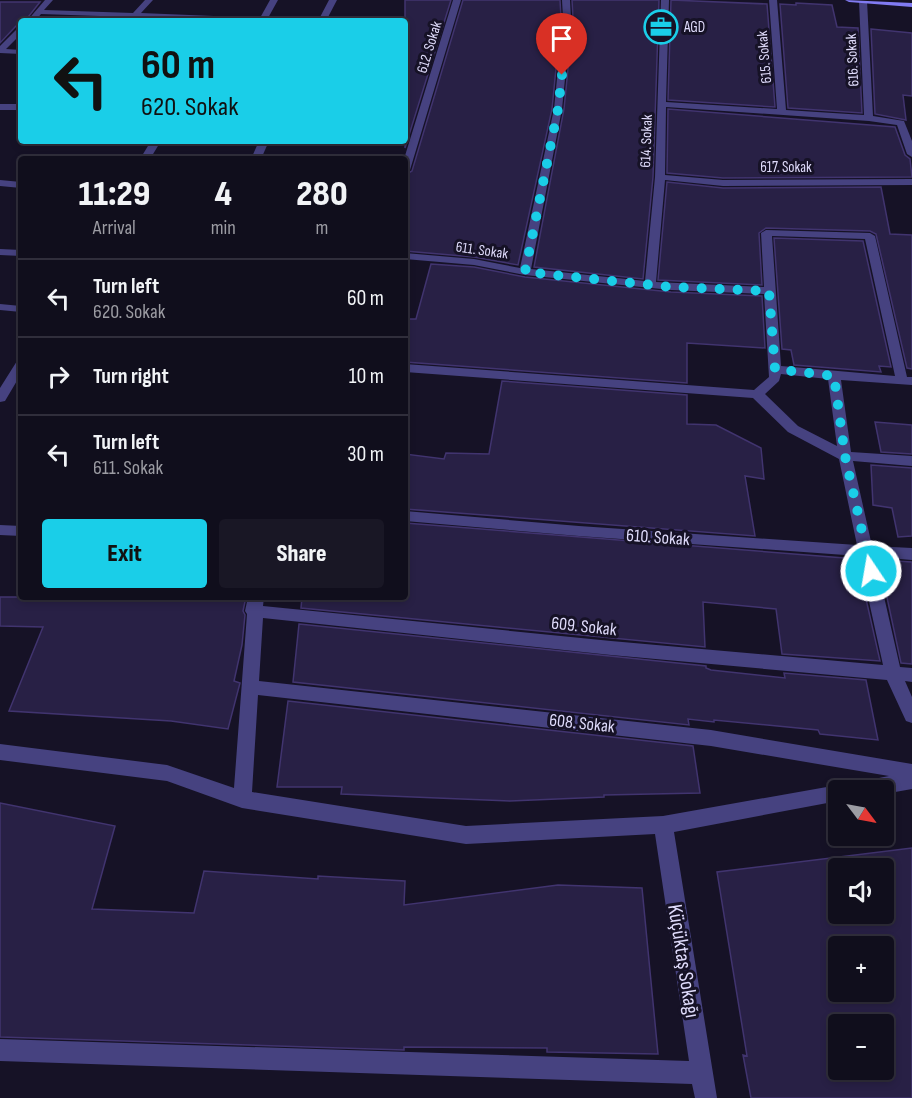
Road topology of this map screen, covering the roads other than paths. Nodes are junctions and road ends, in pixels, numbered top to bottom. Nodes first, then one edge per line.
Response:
1 (49, 0) edge
2 (149, 0) edge
3 (273, 0) edge
4 (333, 0) edge
5 (457, 0) edge
6 (566, 0) edge
7 (665, 0) edge
8 (773, 0) edge
9 (849, 0) edge
10 (863, 1) edge
11 (912, 5) edge
12 (40, 12) junction
13 (34, 18) edge
14 (132, 18) edge
15 (263, 18) edge
16 (324, 18) edge
17 (18, 33) edge
18 (0, 51) edge
19 (18, 52) edge
20 (663, 104) junction
21 (0, 107) edge
22 (18, 107) edge
23 (782, 111) junction
24 (868, 118) junction
25 (912, 154) edge
26 (408, 160) edge
27 (660, 177) junction
28 (912, 182) edge
29 (0, 183) edge
30 (18, 185) edge
31 (0, 252) edge
32 (18, 253) edge
33 (408, 256) edge
34 (525, 272) junction
35 (650, 284) junction
36 (769, 291) junction
37 (0, 307) edge
38 (18, 309) edge
39 (408, 368) edge
40 (0, 369) edge
41 (18, 369) edge
42 (775, 369) junction
43 (18, 372) edge
44 (834, 376) junction
45 (907, 381) edge
46 (757, 394) junction
47 (0, 398) edge
48 (845, 456) junction
49 (912, 461) edge
50 (408, 516) edge
51 (0, 530) edge
52 (18, 531) edge
53 (867, 551) junction
54 (912, 554) edge
55 (255, 604) edge
56 (893, 674) junction
57 (912, 675) edge
58 (251, 687) junction
59 (912, 716) edge
60 (0, 752) edge
61 (912, 772) edge
62 (912, 781) edge
63 (894, 784) edge
64 (828, 795) edge
65 (242, 799) junction
66 (663, 825) junction
67 (0, 1050) edge
68 (702, 1073) junction
69 (706, 1098) edge

1 - 12 street
2 - 14 street
3 - 15 street
4 - 16 street
5 - 26 street, 612. Sokak
6 - 34 street
7 - 20 street, 614. Sokak
8 - 23 street, 615. Sokak
9 - 10 main road
10 - 11 main road
10 - 24 street, 616. Sokak
12 - 13 street
12 - 14 street
17 - 18 street
18 - 19 street
20 - 23 street
20 - 27 street, 614. Sokak
21 - 22 street
23 - 24 street
24 - 25 street
27 - 28 street, 617. Sokak
27 - 35 street, 614. Sokak
29 - 30 street
31 - 32 street
33 - 34 street, 611. Sokak
34 - 35 street, 611. Sokak
35 - 36 street, 611. Sokak
36 - 42 street
36 - 45 street
37 - 38 street
39 - 46 street
40 - 41 street
42 - 44 street
42 - 46 street
43 - 47 street
44 - 45 street
44 - 48 street
46 - 48 street
48 - 49 street
48 - 53 street
50 - 53 street, 610. Sokak
51 - 52 street
53 - 54 street, 610. Sokak
53 - 56 street
55 - 56 street, 609. Sokak
55 - 58 street
56 - 57 street, 609. Sokak
56 - 59 street
58 - 61 street, 608. Sokak
58 - 65 street
60 - 65 street
62 - 63 street
64 - 66 street
65 - 66 street
66 - 68 street, Küçüktaş Sokağı
67 - 68 street
68 - 69 street, Küçüktaş Sokağı

